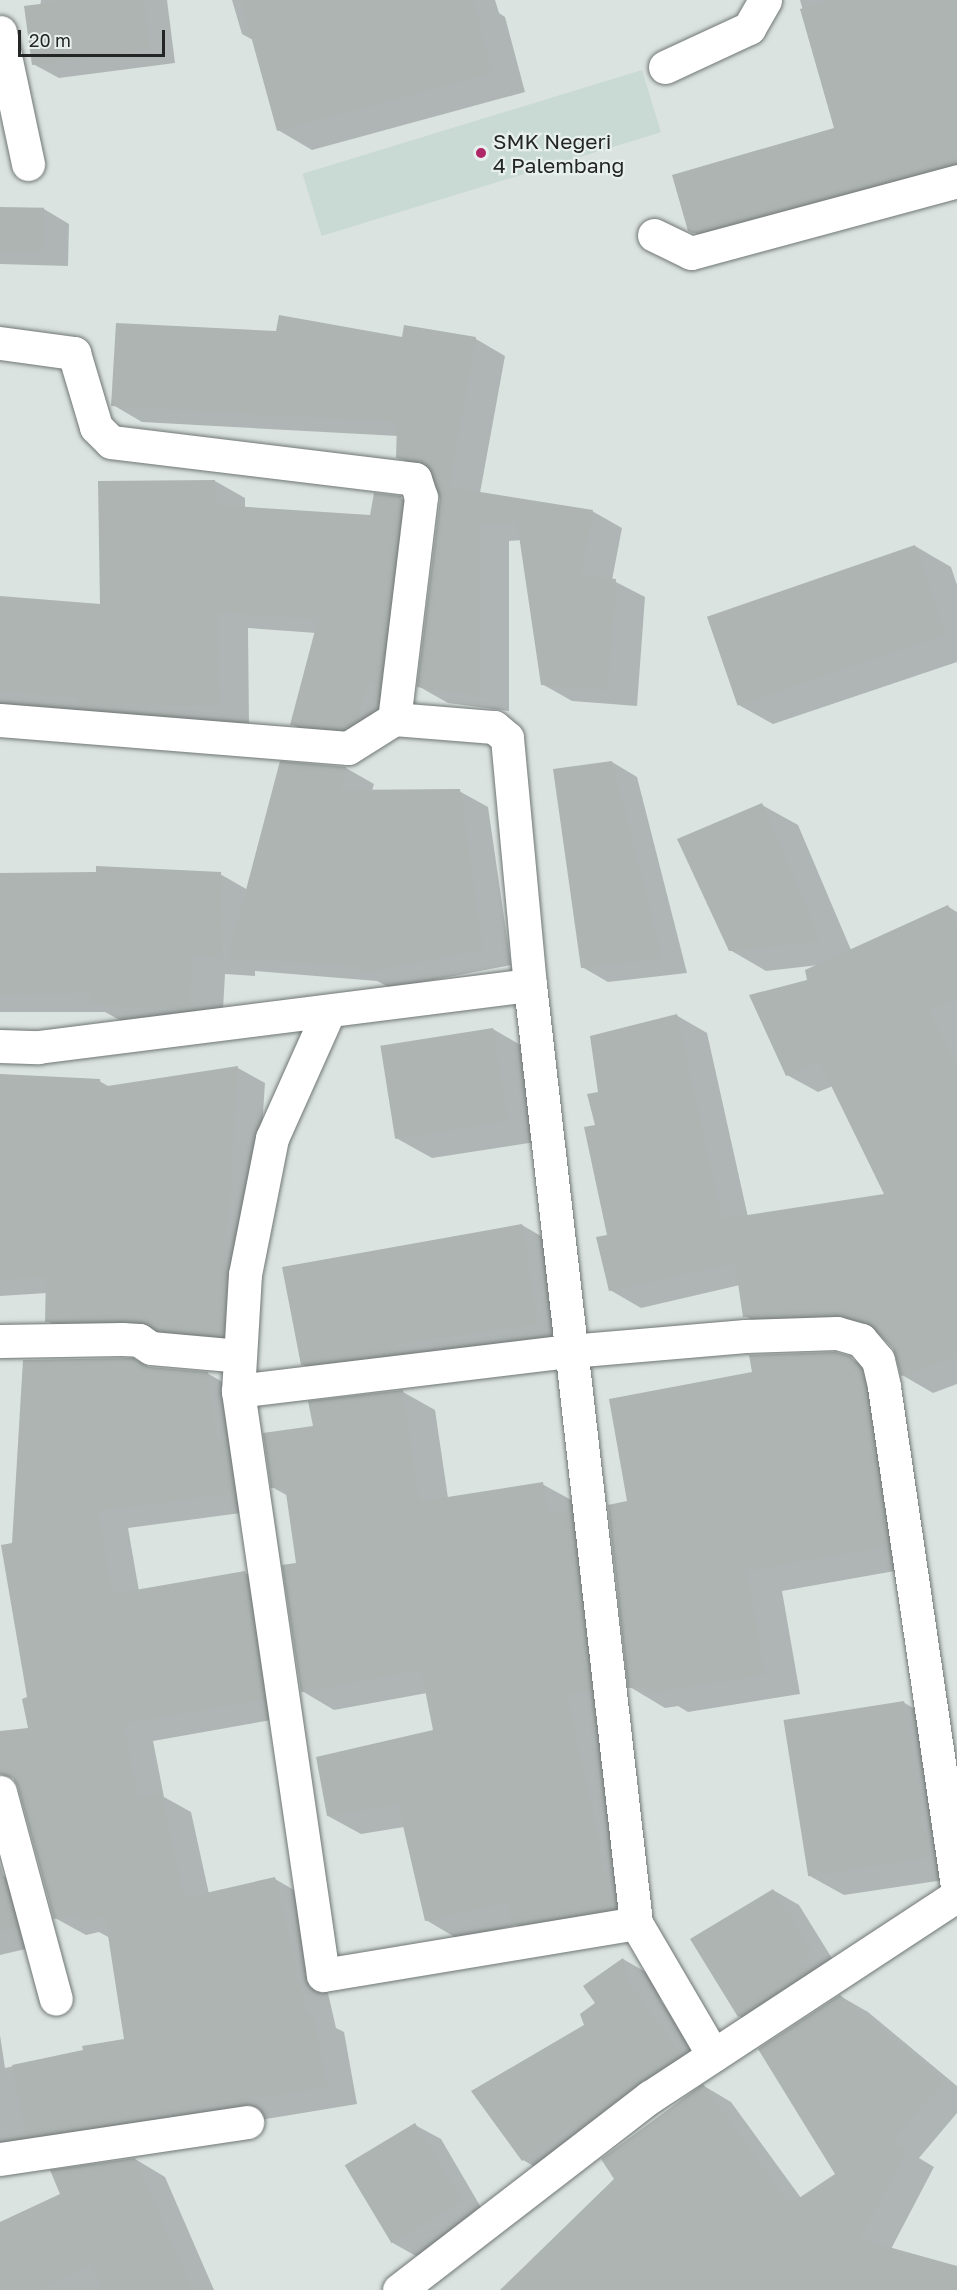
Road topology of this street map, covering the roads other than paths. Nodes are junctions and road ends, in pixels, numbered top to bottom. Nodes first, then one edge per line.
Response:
1 (765, 0) edge
2 (0, 32) edge
3 (665, 67) dead end
4 (28, 164) dead end
5 (957, 181) edge
6 (654, 235) dead end
7 (0, 343) edge
8 (394, 719) junction
9 (0, 720) edge
10 (530, 985) junction
11 (328, 1013) junction
12 (0, 1046) edge
13 (0, 1341) edge
14 (570, 1351) junction
15 (240, 1356) junction
16 (238, 1391) junction
17 (0, 1792) edge
18 (957, 1886) edge
19 (957, 1895) edge
20 (636, 1923) junction
21 (56, 2000) dead end
22 (713, 2055) junction
23 (247, 2122) dead end
24 (0, 2159) edge
25 (399, 2290) edge

1 - 3 street
2 - 4 street
5 - 6 street
7 - 8 street
8 - 9 street
8 - 10 street
10 - 11 street
10 - 14 street
11 - 12 street
11 - 15 street
13 - 15 street
14 - 16 street
14 - 18 street
14 - 20 street
15 - 16 street
16 - 20 street
17 - 21 street
19 - 22 street
20 - 22 street
22 - 25 street
23 - 24 street

